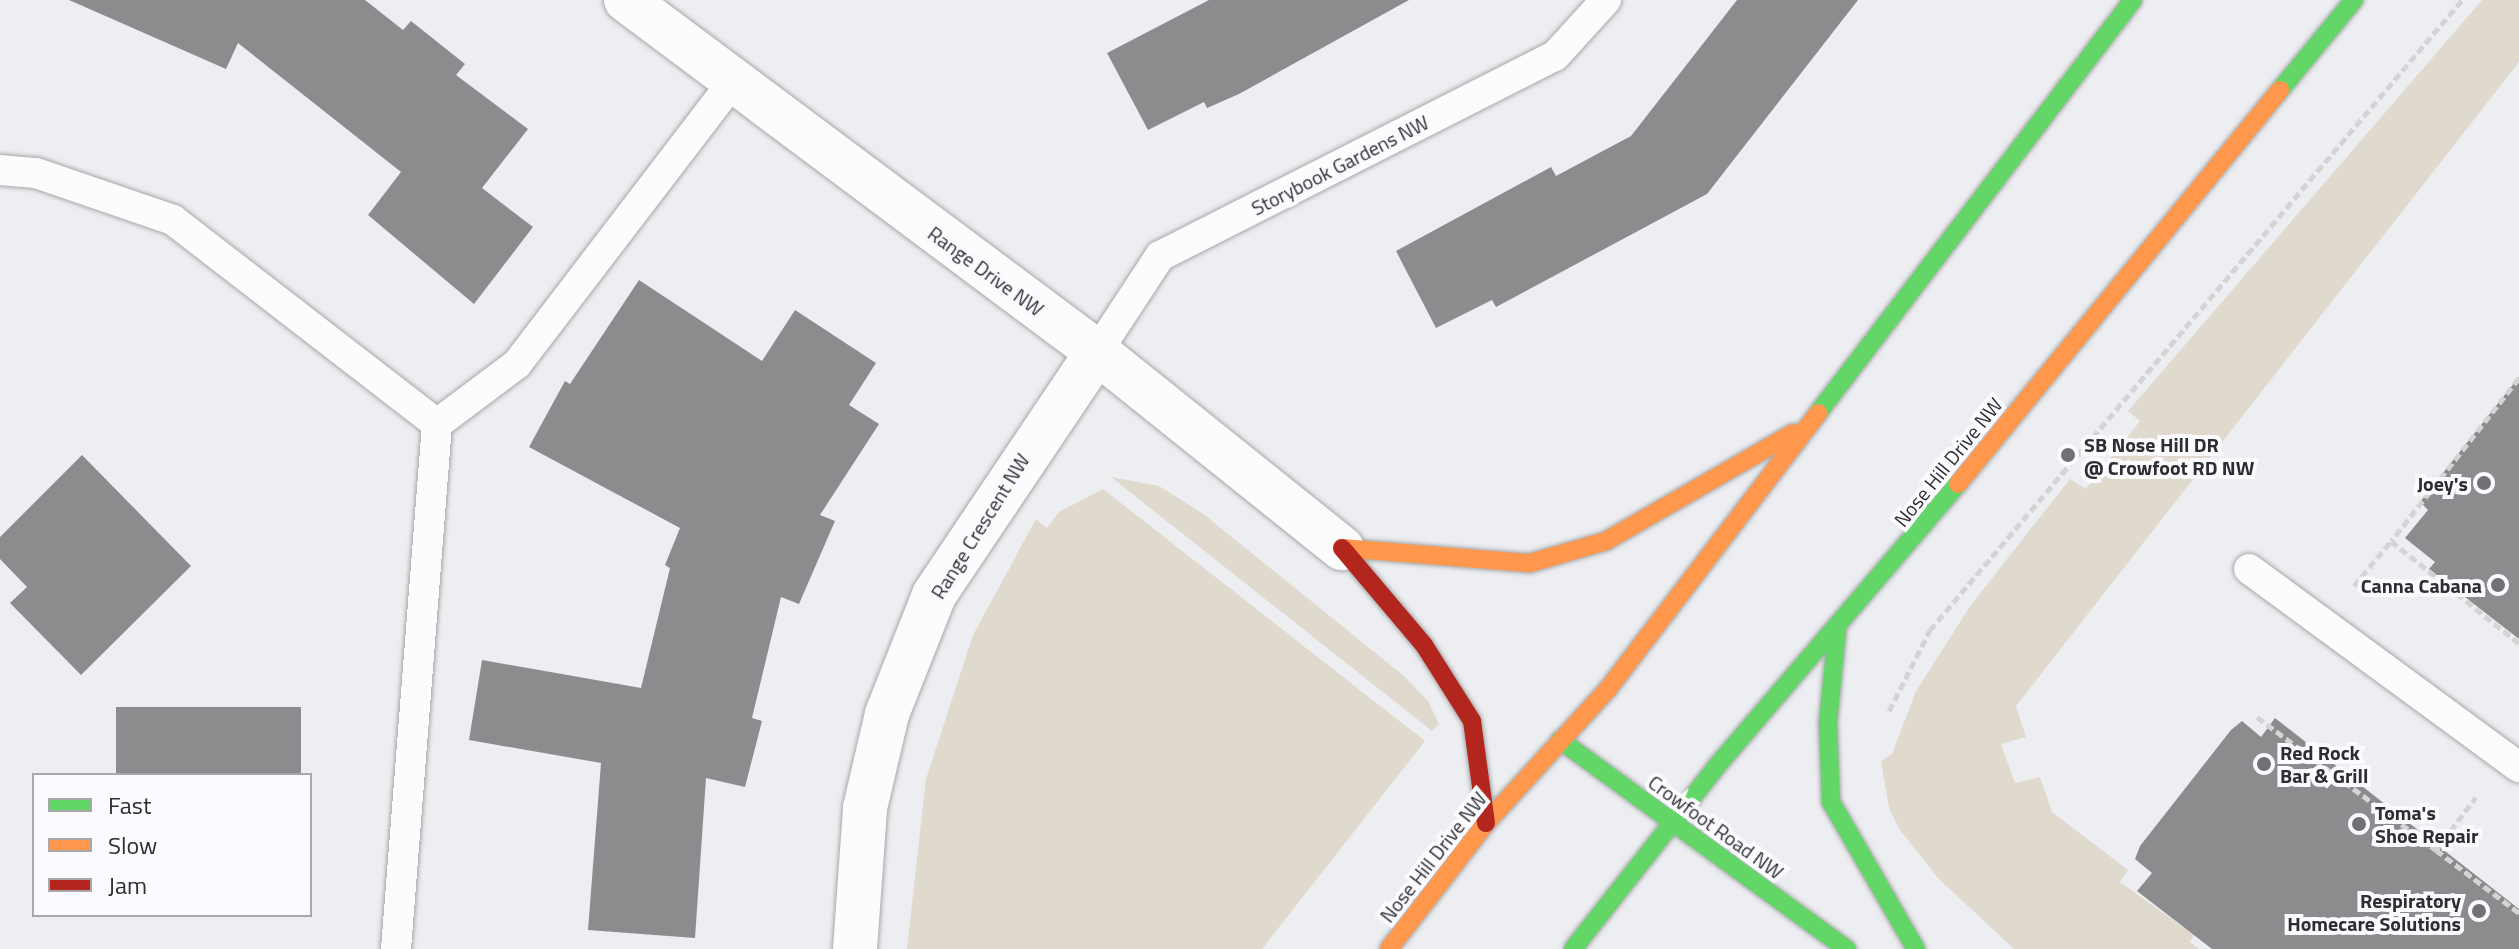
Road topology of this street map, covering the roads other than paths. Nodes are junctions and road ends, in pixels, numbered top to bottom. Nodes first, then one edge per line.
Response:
1 (626, 0) edge
2 (1606, 0) edge
3 (2133, 0) edge
4 (2354, 0) edge
5 (732, 83) junction
6 (0, 170) edge
7 (1097, 352) junction
8 (1812, 422) junction
9 (437, 424) junction
10 (1342, 548) junction
11 (2249, 569) dead end
12 (1837, 631) junction
13 (1560, 740) junction
14 (2516, 759) edge
15 (1486, 823) junction
16 (1673, 823) junction
17 (396, 949) edge
18 (855, 949) edge
19 (1389, 949) edge
20 (1573, 949) edge
21 (1847, 949) edge
22 (1916, 949) edge

1 - 5 street, Range Drive NW
2 - 7 lane, Storybook Gardens NW
3 - 8 main road, Nose Hill Drive NW
4 - 12 main road, Nose Hill Drive NW
5 - 7 street, Range Drive NW
5 - 9 lane
6 - 9 lane
7 - 10 street, Range Drive NW
7 - 18 street, Range Crescent NW
8 - 10 main road
8 - 13 main road, Nose Hill Drive NW
9 - 17 lane
10 - 15 main road
11 - 14 lane
12 - 16 main road, Nose Hill Drive NW
12 - 22 main road
13 - 15 main road, Nose Hill Drive NW
13 - 16 main road, Crowfoot Road NW
15 - 19 main road, Nose Hill Drive NW
16 - 20 main road, Nose Hill Drive NW
16 - 21 main road, Crowfoot Road NW

